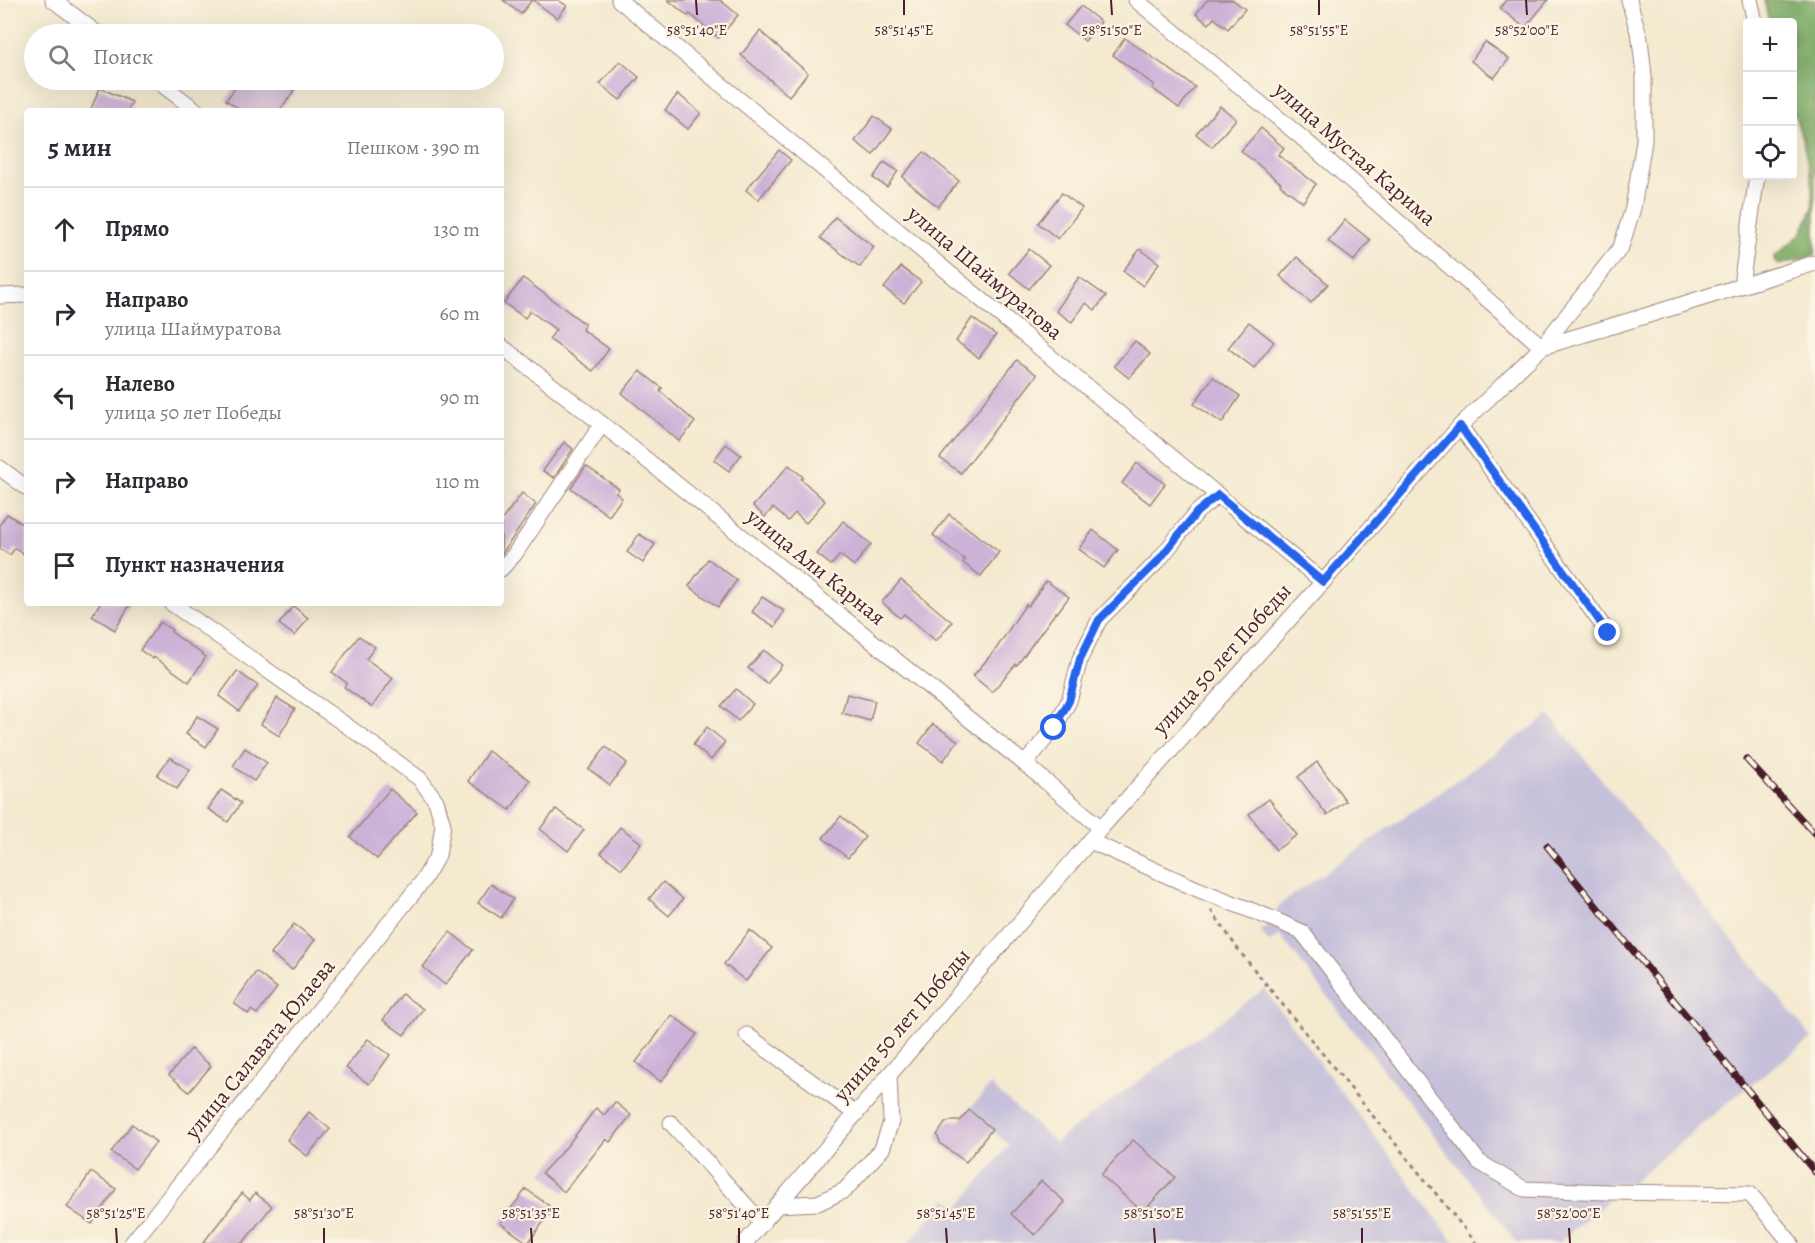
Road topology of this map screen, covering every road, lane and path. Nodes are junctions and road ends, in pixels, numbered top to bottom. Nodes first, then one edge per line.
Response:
1 (53, 0) edge
2 (619, 0) edge
3 (1136, 0) edge
4 (1629, 0) edge
5 (1750, 0) edge
6 (1754, 18) edge
7 (85, 24) edge
8 (169, 90) edge
9 (193, 108) edge
10 (1756, 180) edge
11 (1815, 263) edge
12 (1741, 285) junction
13 (0, 296) edge
14 (24, 296) edge
15 (1542, 346) junction
16 (504, 348) edge
17 (602, 424) junction
18 (1460, 426) junction
19 (0, 468) edge
20 (24, 486) edge
21 (1218, 495) junction
22 (504, 566) edge
23 (1323, 582) junction
24 (175, 606) edge
25 (1608, 633) dead end
26 (1025, 764) junction
27 (1101, 828) junction
28 (1090, 841) junction
29 (1197, 889) junction
30 (747, 1035) dead end
31 (889, 1075) junction
32 (856, 1114) junction
33 (670, 1123) dead end
34 (777, 1205) junction
35 (762, 1223) junction
36 (132, 1243) edge
37 (745, 1243) edge
38 (1476, 1243) edge
39 (1791, 1243) edge

1 - 7 street
2 - 21 street, улица Шаймуратова
3 - 15 street, улица Мустая Карима
4 - 15 street, улица 50 лет Победы
5 - 6 street
8 - 9 street
10 - 12 street
11 - 12 street
12 - 15 street
13 - 14 street
15 - 18 street, улица 50 лет Победы
16 - 17 street, улица Али Карная
17 - 22 street
17 - 26 street, улица Али Карная
18 - 23 street, улица 50 лет Победы
18 - 25 street
19 - 20 street
21 - 23 street, улица Шаймуратова
21 - 26 street
23 - 27 street, улица 50 лет Победы
24 - 36 street, улица Салавата Юлаева
26 - 27 street, улица Али Карная
27 - 28 street, улица 50 лет Победы
28 - 29 street
28 - 31 street, улица 50 лет Победы
29 - 38 path
29 - 39 street
30 - 32 street
31 - 32 street, улица 50 лет Победы
31 - 34 street
32 - 34 street, улица 50 лет Победы
33 - 35 street
34 - 35 street, улица 50 лет Победы
35 - 37 street, улица 50 лет Победы

